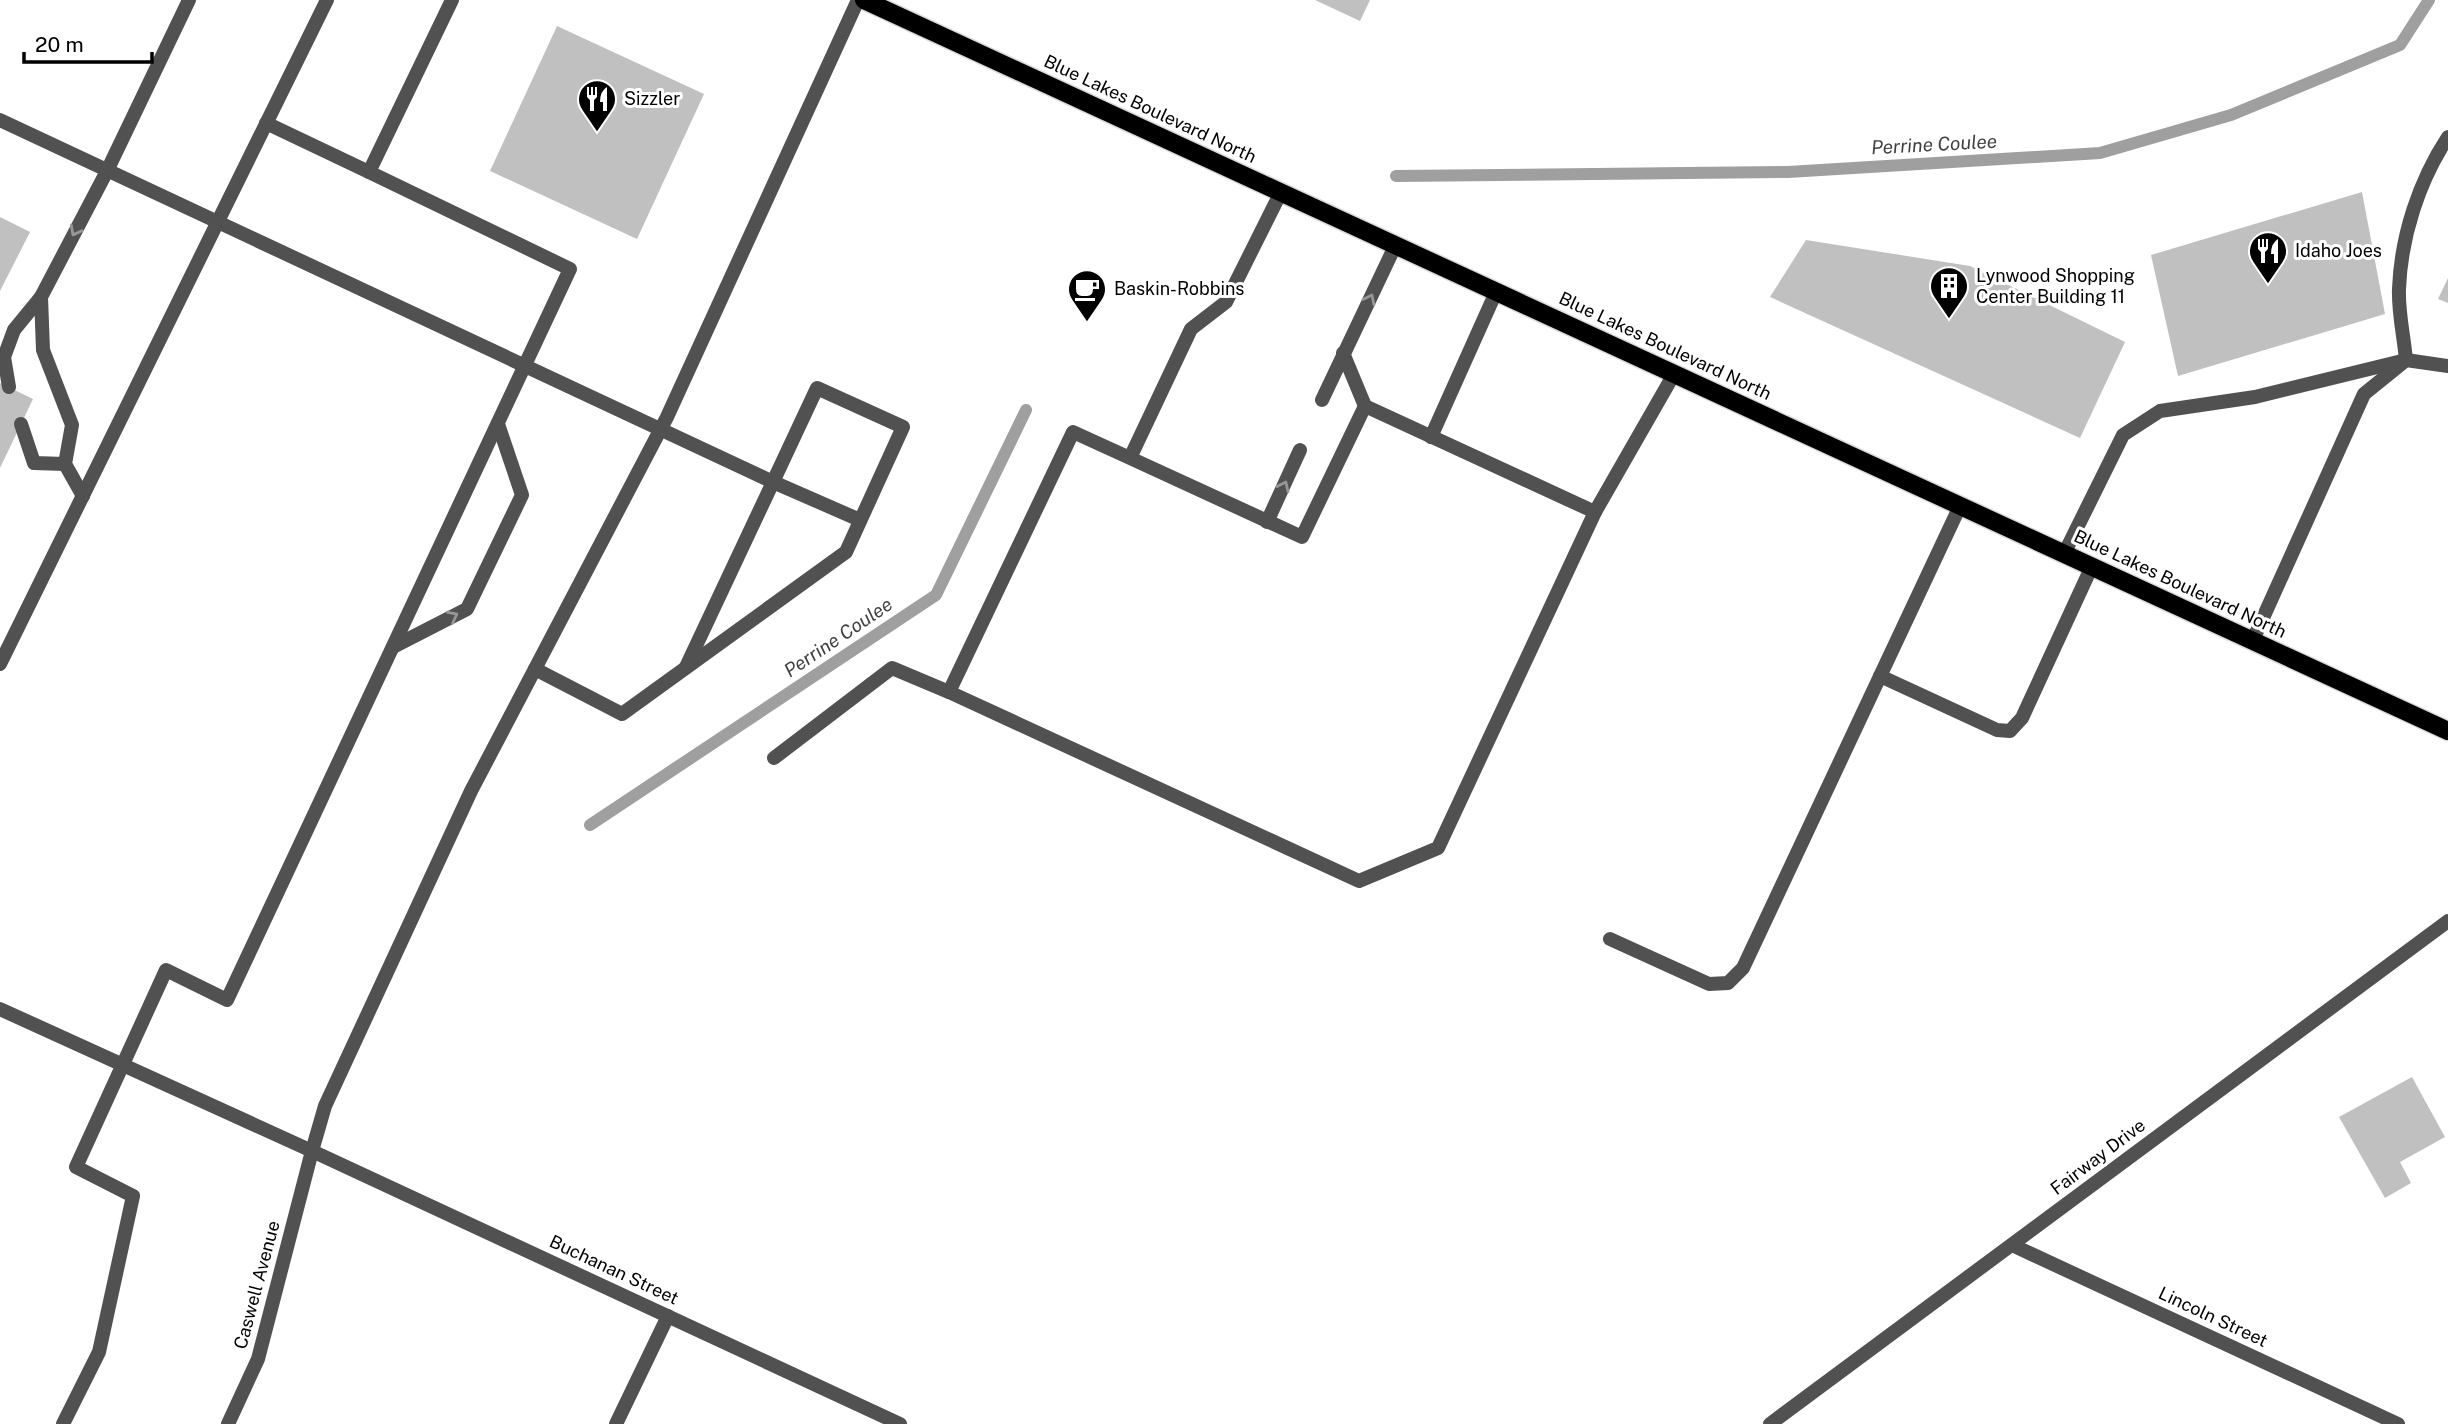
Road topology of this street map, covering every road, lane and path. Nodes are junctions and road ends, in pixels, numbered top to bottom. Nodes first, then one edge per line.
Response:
1 (189, 0) edge
2 (327, 0) edge
3 (452, 0) edge
4 (859, 0) edge
5 (864, 0) edge
6 (0, 120) edge
7 (266, 123) junction
8 (2448, 136) edge
9 (107, 171) junction
10 (369, 172) junction
11 (1281, 192) junction
12 (218, 222) junction
13 (1396, 244) junction
14 (1496, 292) junction
15 (41, 297) junction
16 (1343, 353) junction
17 (2406, 360) junction
18 (2448, 366) edge
19 (524, 367) junction
20 (1674, 374) junction
21 (9, 387) dead end
22 (1322, 400) dead end
23 (1365, 406) junction
24 (21, 424) dead end
25 (498, 424) junction
26 (660, 430) junction
27 (1431, 437) junction
28 (1300, 450) dead end
29 (1130, 457) junction
30 (65, 464) junction
31 (773, 482) junction
32 (83, 496) junction
33 (1960, 506) junction
34 (1595, 512) junction
35 (860, 520) junction
36 (1267, 522) junction
37 (2064, 554) junction
38 (2092, 566) junction
39 (2253, 640) junction
40 (393, 648) junction
41 (0, 664) edge
42 (685, 668) junction
43 (535, 669) junction
44 (1880, 676) junction
45 (949, 692) junction
46 (2448, 731) edge
47 (774, 758) dead end
48 (2448, 921) edge
49 (1610, 939) dead end
50 (0, 1009) edge
51 (123, 1065) junction
52 (312, 1151) junction
53 (2012, 1245) junction
54 (668, 1316) junction
55 (64, 1424) edge
56 (228, 1424) edge
57 (616, 1424) edge
58 (900, 1424) edge
59 (1770, 1424) edge
60 (2398, 1424) edge

1 - 9 street
2 - 7 street
3 - 10 street
4 - 26 street, Caswell Avenue
5 - 11 main road, Blue Lakes Boulevard North
6 - 9 street
7 - 10 street
7 - 12 street
8 - 17 street
9 - 12 street
9 -> 15 street
10 - 19 street
11 - 13 main road, Blue Lakes Boulevard North
11 - 29 street
12 - 19 street
12 - 32 street
13 - 14 main road, Blue Lakes Boulevard North
16 -> 13 street
14 - 20 main road, Blue Lakes Boulevard North
14 - 27 street
15 - 21 street
15 - 30 street
16 - 22 street
16 - 23 street
17 - 18 street
17 - 37 street
17 - 39 street
19 - 25 street
19 - 26 street
20 - 33 main road, Blue Lakes Boulevard North
20 - 34 street
23 - 27 street
23 - 36 street
24 - 30 street
25 - 40 street
40 -> 25 street
26 - 31 street
26 - 43 street, Caswell Avenue
27 - 34 street
36 -> 28 street
29 - 36 street
29 - 45 street
30 - 32 street
31 - 35 street
31 - 35 street
31 - 42 street
32 - 41 street
33 - 37 main road, Blue Lakes Boulevard North
33 - 44 street
34 - 45 street
35 - 42 street
37 - 38 main road, Blue Lakes Boulevard North
38 - 39 main road, Blue Lakes Boulevard North
38 - 44 street
39 - 46 main road, Blue Lakes Boulevard North
40 - 51 street
42 - 43 street
43 - 52 street, Caswell Avenue
44 - 49 street
45 - 47 street
48 - 53 street, Fairway Drive
50 - 51 street, Buchanan Street
51 - 52 street, Buchanan Street
51 - 55 street
52 - 54 street, Buchanan Street
52 - 56 street, Caswell Avenue
53 - 59 street, Fairway Drive
53 - 60 street, Lincoln Street
54 - 57 street
54 - 58 street, Buchanan Street

